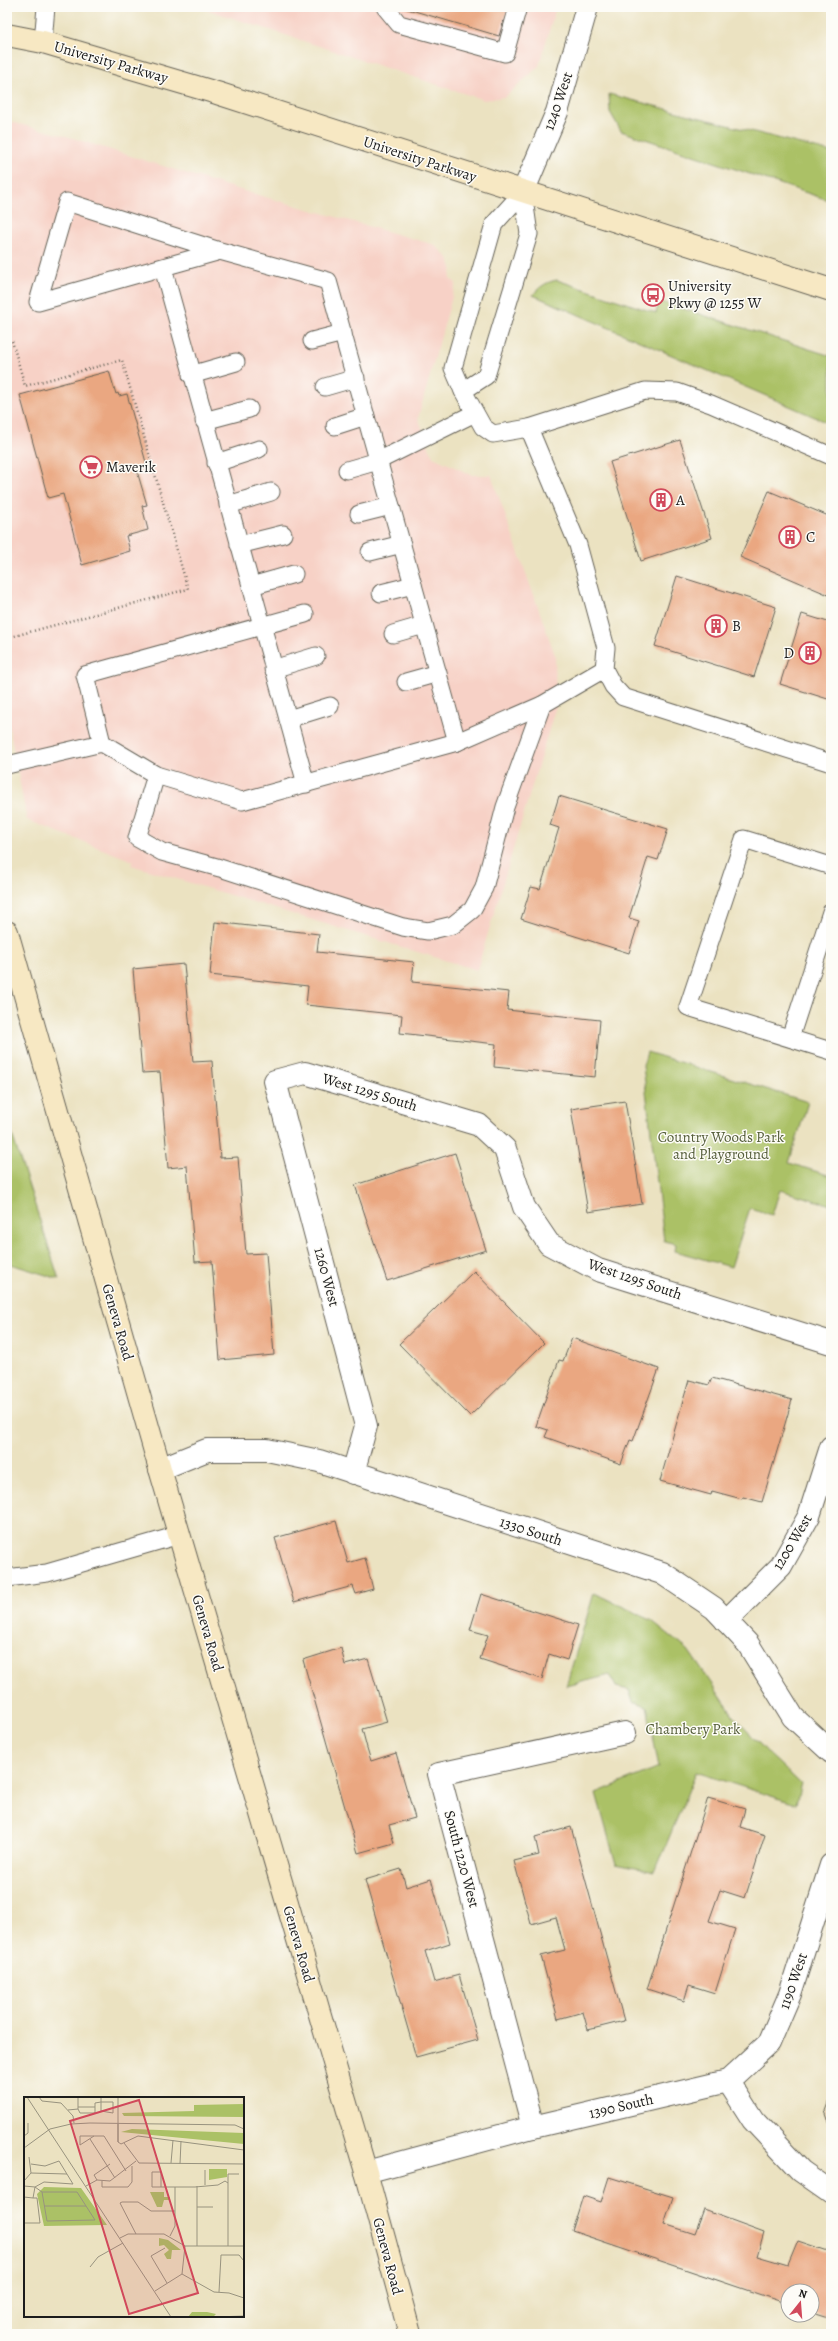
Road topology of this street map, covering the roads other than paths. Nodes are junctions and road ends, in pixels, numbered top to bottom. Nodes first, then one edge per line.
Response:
1 (46, 7) edge
2 (386, 7) edge
3 (518, 7) edge
4 (587, 7) edge
5 (7, 35) edge
6 (43, 42) junction
7 (523, 192) junction
8 (220, 251) junction
9 (163, 268) junction
10 (831, 290) edge
11 (343, 333) junction
12 (312, 341) dead end
13 (236, 362) dead end
14 (191, 375) junction
15 (356, 378) junction
16 (325, 387) dead end
17 (463, 391) junction
18 (249, 409) dead end
19 (475, 413) junction
20 (366, 416) junction
21 (204, 421) junction
22 (336, 426) dead end
23 (529, 428) junction
24 (260, 449) dead end
25 (831, 456) edge
26 (378, 461) junction
27 (216, 463) junction
28 (347, 470) dead end
29 (271, 492) dead end
30 (228, 505) junction
31 (391, 506) junction
32 (359, 514) dead end
33 (283, 534) dead end
34 (402, 544) junction
35 (239, 545) junction
36 (370, 552) dead end
37 (294, 574) dead end
38 (414, 585) junction
39 (251, 586) junction
40 (381, 593) dead end
41 (305, 614) dead end
42 (424, 625) junction
43 (262, 626) junction
44 (392, 634) dead end
45 (316, 656) dead end
46 (274, 669) junction
47 (604, 669) junction
48 (438, 673) junction
49 (406, 682) dead end
50 (542, 704) junction
51 (330, 706) dead end
52 (288, 719) junction
53 (457, 742) junction
54 (102, 743) junction
55 (831, 763) edge
56 (7, 765) edge
57 (156, 775) junction
58 (306, 784) junction
59 (831, 866) edge
60 (831, 912) edge
61 (7, 932) edge
62 (790, 1038) junction
63 (831, 1051) edge
64 (275, 1081) joint
65 (831, 1343) edge
66 (831, 1447) edge
67 (160, 1469) junction
68 (353, 1473) junction
69 (179, 1535) junction
70 (7, 1578) edge
71 (726, 1621) junction
72 (625, 1733) dead end
73 (831, 1752) edge
74 (831, 1865) edge
75 (728, 2081) junction
76 (533, 2127) junction
77 (366, 2172) junction
78 (831, 2192) edge
79 (410, 2334) edge

1 - 6 lane
2 - 3 lane
4 - 7 street, 1240 West
5 - 6 main road, University Parkway
6 - 7 main road, University Parkway
7 - 10 main road, University Parkway
7 - 17 lane
7 - 17 lane
8 - 9 lane
8 - 9 lane
8 - 11 lane
9 - 14 lane
11 - 12 lane
11 - 15 lane
13 - 14 lane
14 - 21 lane
15 - 16 lane
15 - 20 lane
17 - 19 lane
18 - 21 lane
19 - 23 lane
19 - 26 lane
20 - 22 lane
20 - 26 lane
21 - 27 lane
23 - 25 lane
23 - 47 lane
24 - 27 lane
26 - 28 lane
26 - 31 lane
27 - 30 lane
29 - 30 lane
30 - 35 lane
31 - 32 lane
31 - 34 lane
33 - 35 lane
34 - 36 lane
34 - 38 lane
35 - 39 lane
37 - 39 lane
38 - 40 lane
38 - 42 lane
39 - 43 lane
41 - 43 lane
42 - 44 lane
42 - 48 lane
43 - 46 lane
43 - 54 lane
45 - 46 lane
46 - 52 lane
47 - 50 lane
47 - 55 lane
48 - 49 lane
48 - 53 lane
50 - 53 lane
50 - 57 lane
51 - 52 lane
52 - 58 lane
53 - 58 lane
54 - 56 lane
54 - 57 lane
57 - 58 lane
59 - 62 lane
60 - 62 lane
61 - 67 main road, Geneva Road
62 - 63 lane
64 - 65 street, West 1295 South
64 - 68 street, 1260 West
66 - 71 street, 1200 West
67 - 68 street, 1330 South
67 - 69 main road, Geneva Road
68 - 71 street, 1330 South
69 - 70 lane
69 - 77 main road, Geneva Road
71 - 73 street, 1330 South
72 - 76 street, South 1220 West
74 - 75 street, 1190 West
75 - 76 street, 1390 South
75 - 78 street
76 - 77 street, 1390 South
77 - 79 main road, Geneva Road

